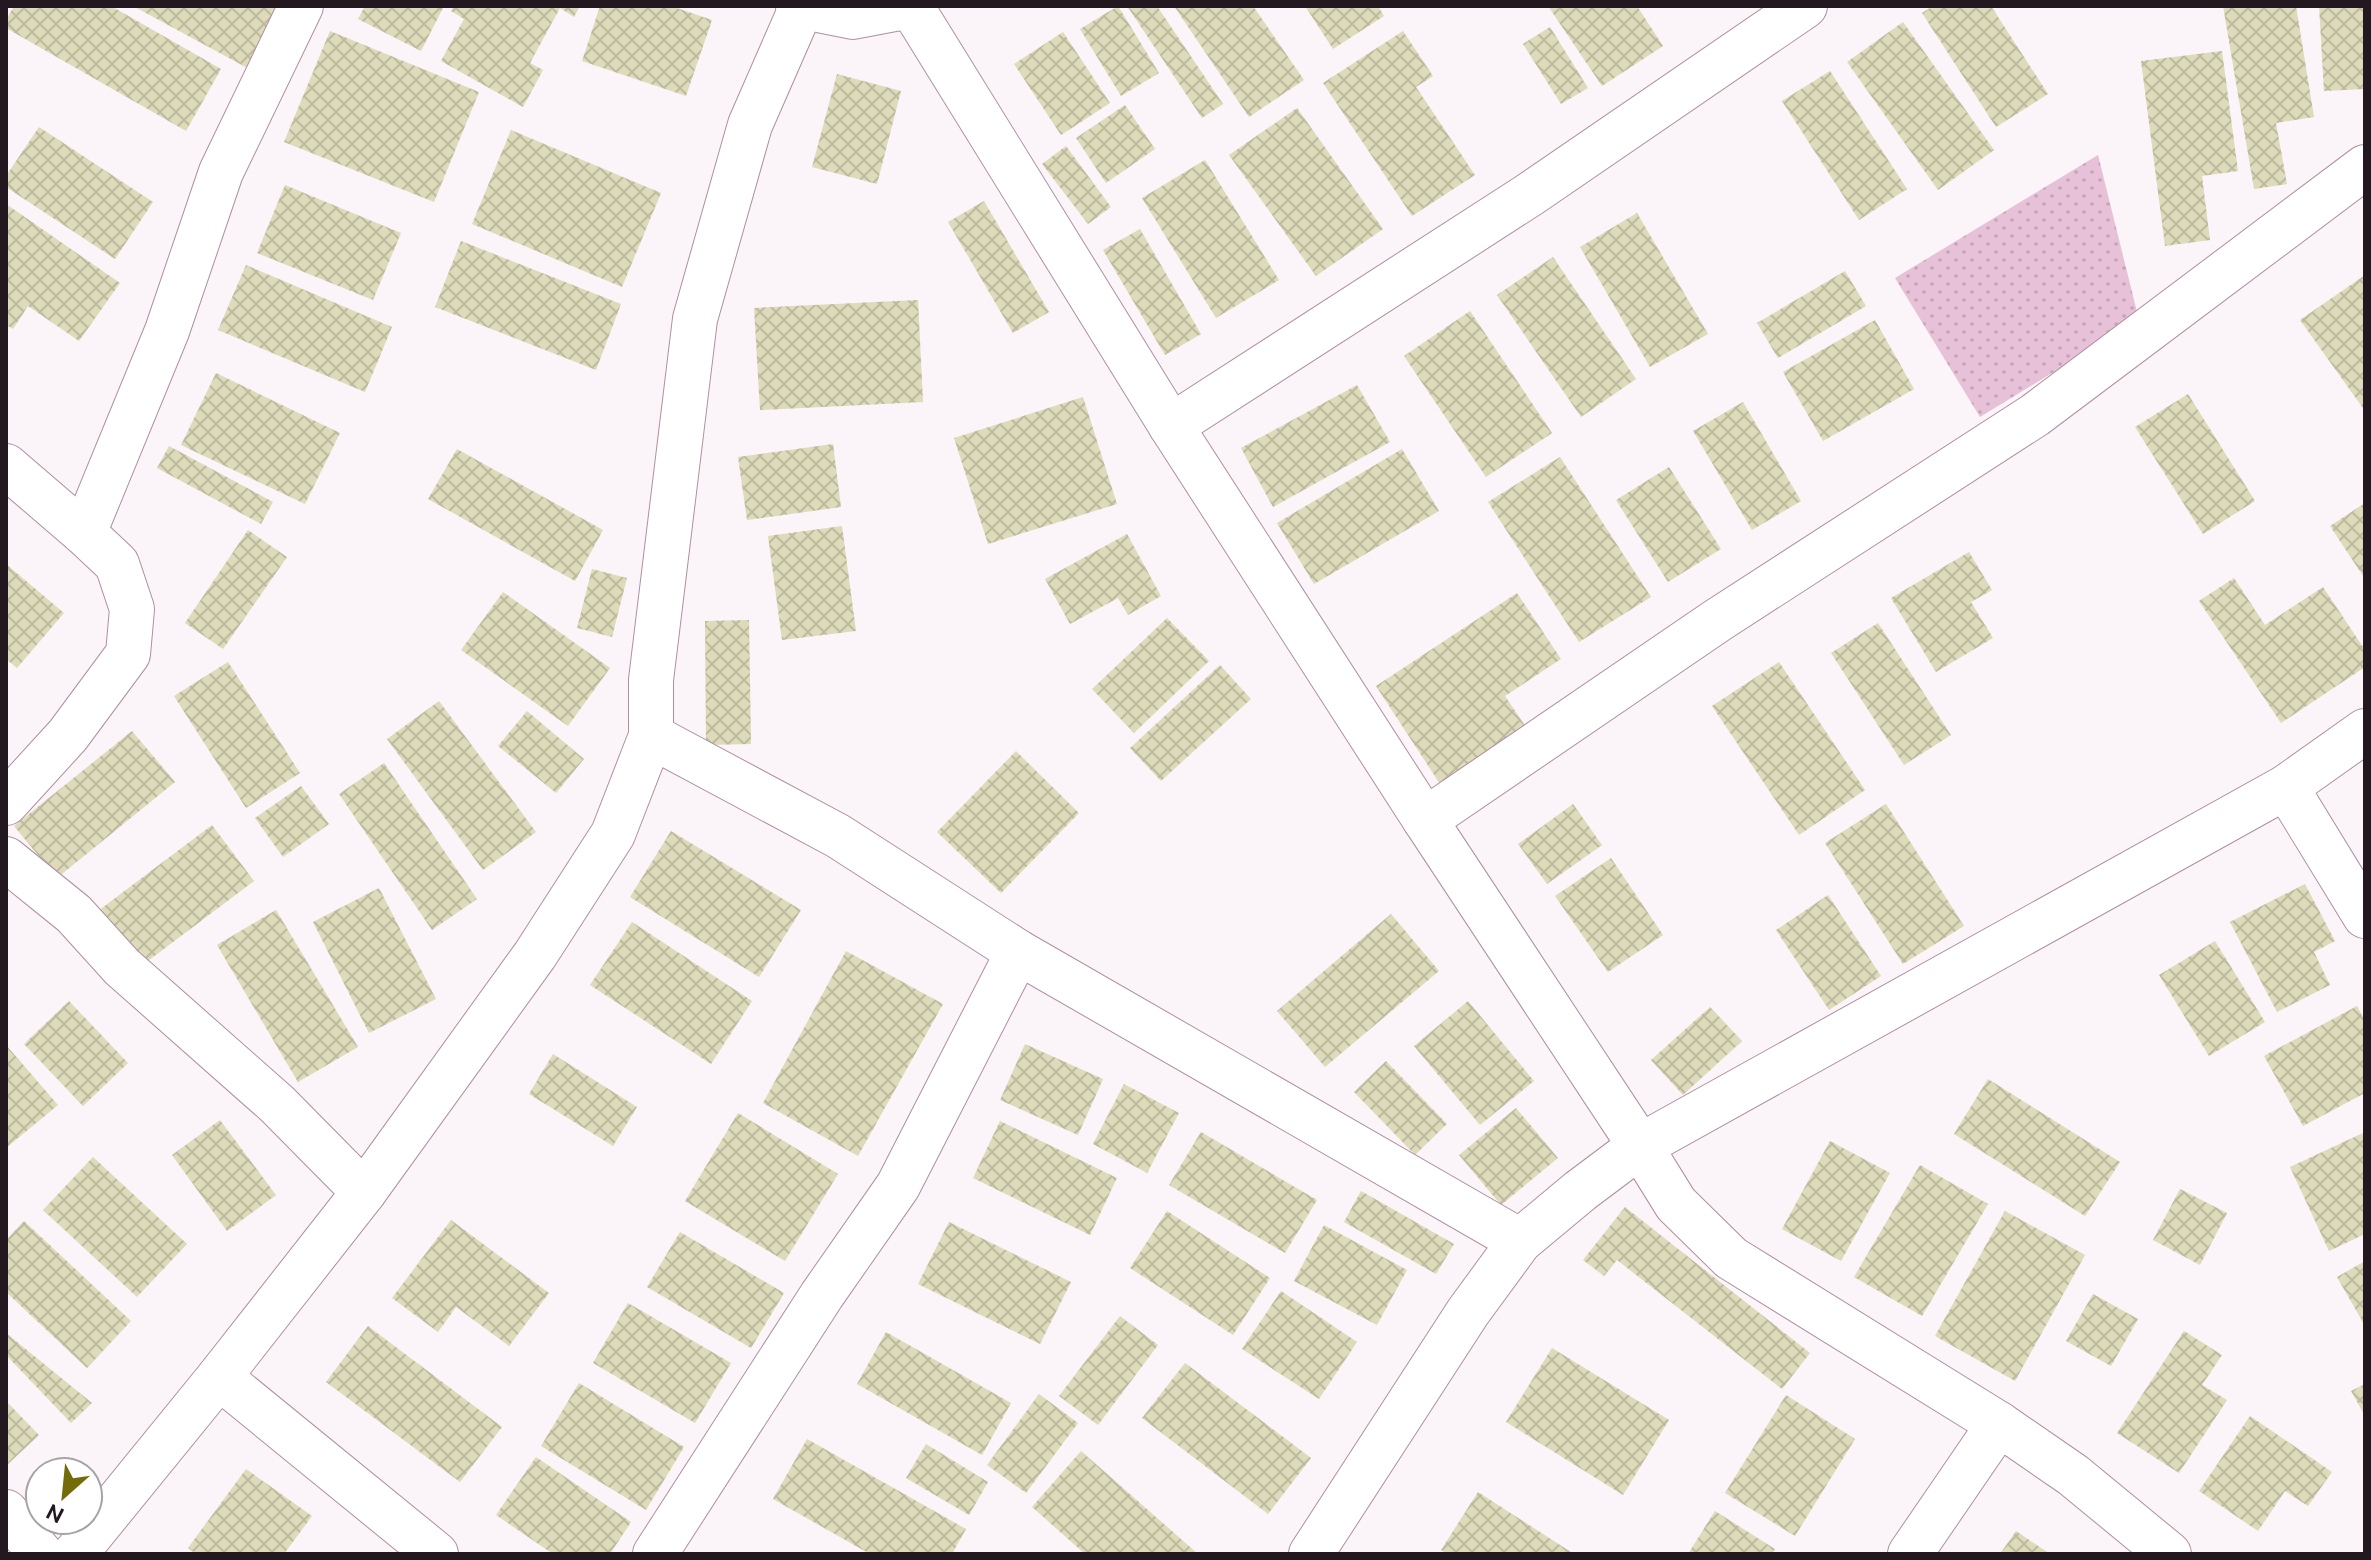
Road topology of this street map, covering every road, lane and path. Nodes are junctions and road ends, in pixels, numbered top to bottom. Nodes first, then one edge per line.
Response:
1 (301, 6) edge
2 (911, 6) edge
3 (1805, 6) edge
4 (800, 7) edge
5 (2365, 167) edge
6 (1171, 426) junction
7 (6, 466) edge
8 (84, 533) junction
9 (2365, 731) edge
10 (651, 736) junction
11 (2286, 787) junction
12 (6, 803) edge
13 (1425, 820) junction
14 (6, 859) edge
15 (2365, 916) edge
16 (1018, 952) junction
17 (1640, 1146) junction
18 (364, 1192) junction
19 (1520, 1241) junction
20 (219, 1377) junction
21 (1999, 1424) junction
22 (6, 1512) edge
23 (41, 1554) edge
24 (75, 1554) edge
25 (436, 1554) edge
26 (655, 1554) edge
27 (1311, 1554) edge
28 (1910, 1554) edge
29 (2169, 1554) edge

1 - 8 street
2 - 4 street
2 - 6 street
3 - 6 street
4 - 10 street
5 - 13 street
6 - 13 street
7 - 8 street
8 - 12 street
9 - 11 street
10 - 16 street
10 - 18 street
11 - 15 street
11 - 17 street
13 - 17 street
14 - 18 street
16 - 19 street
16 - 26 street
17 - 19 street
17 - 21 street
18 - 20 street
19 - 27 street
20 - 24 street
20 - 25 street
21 - 28 street
21 - 29 street
22 - 23 street

